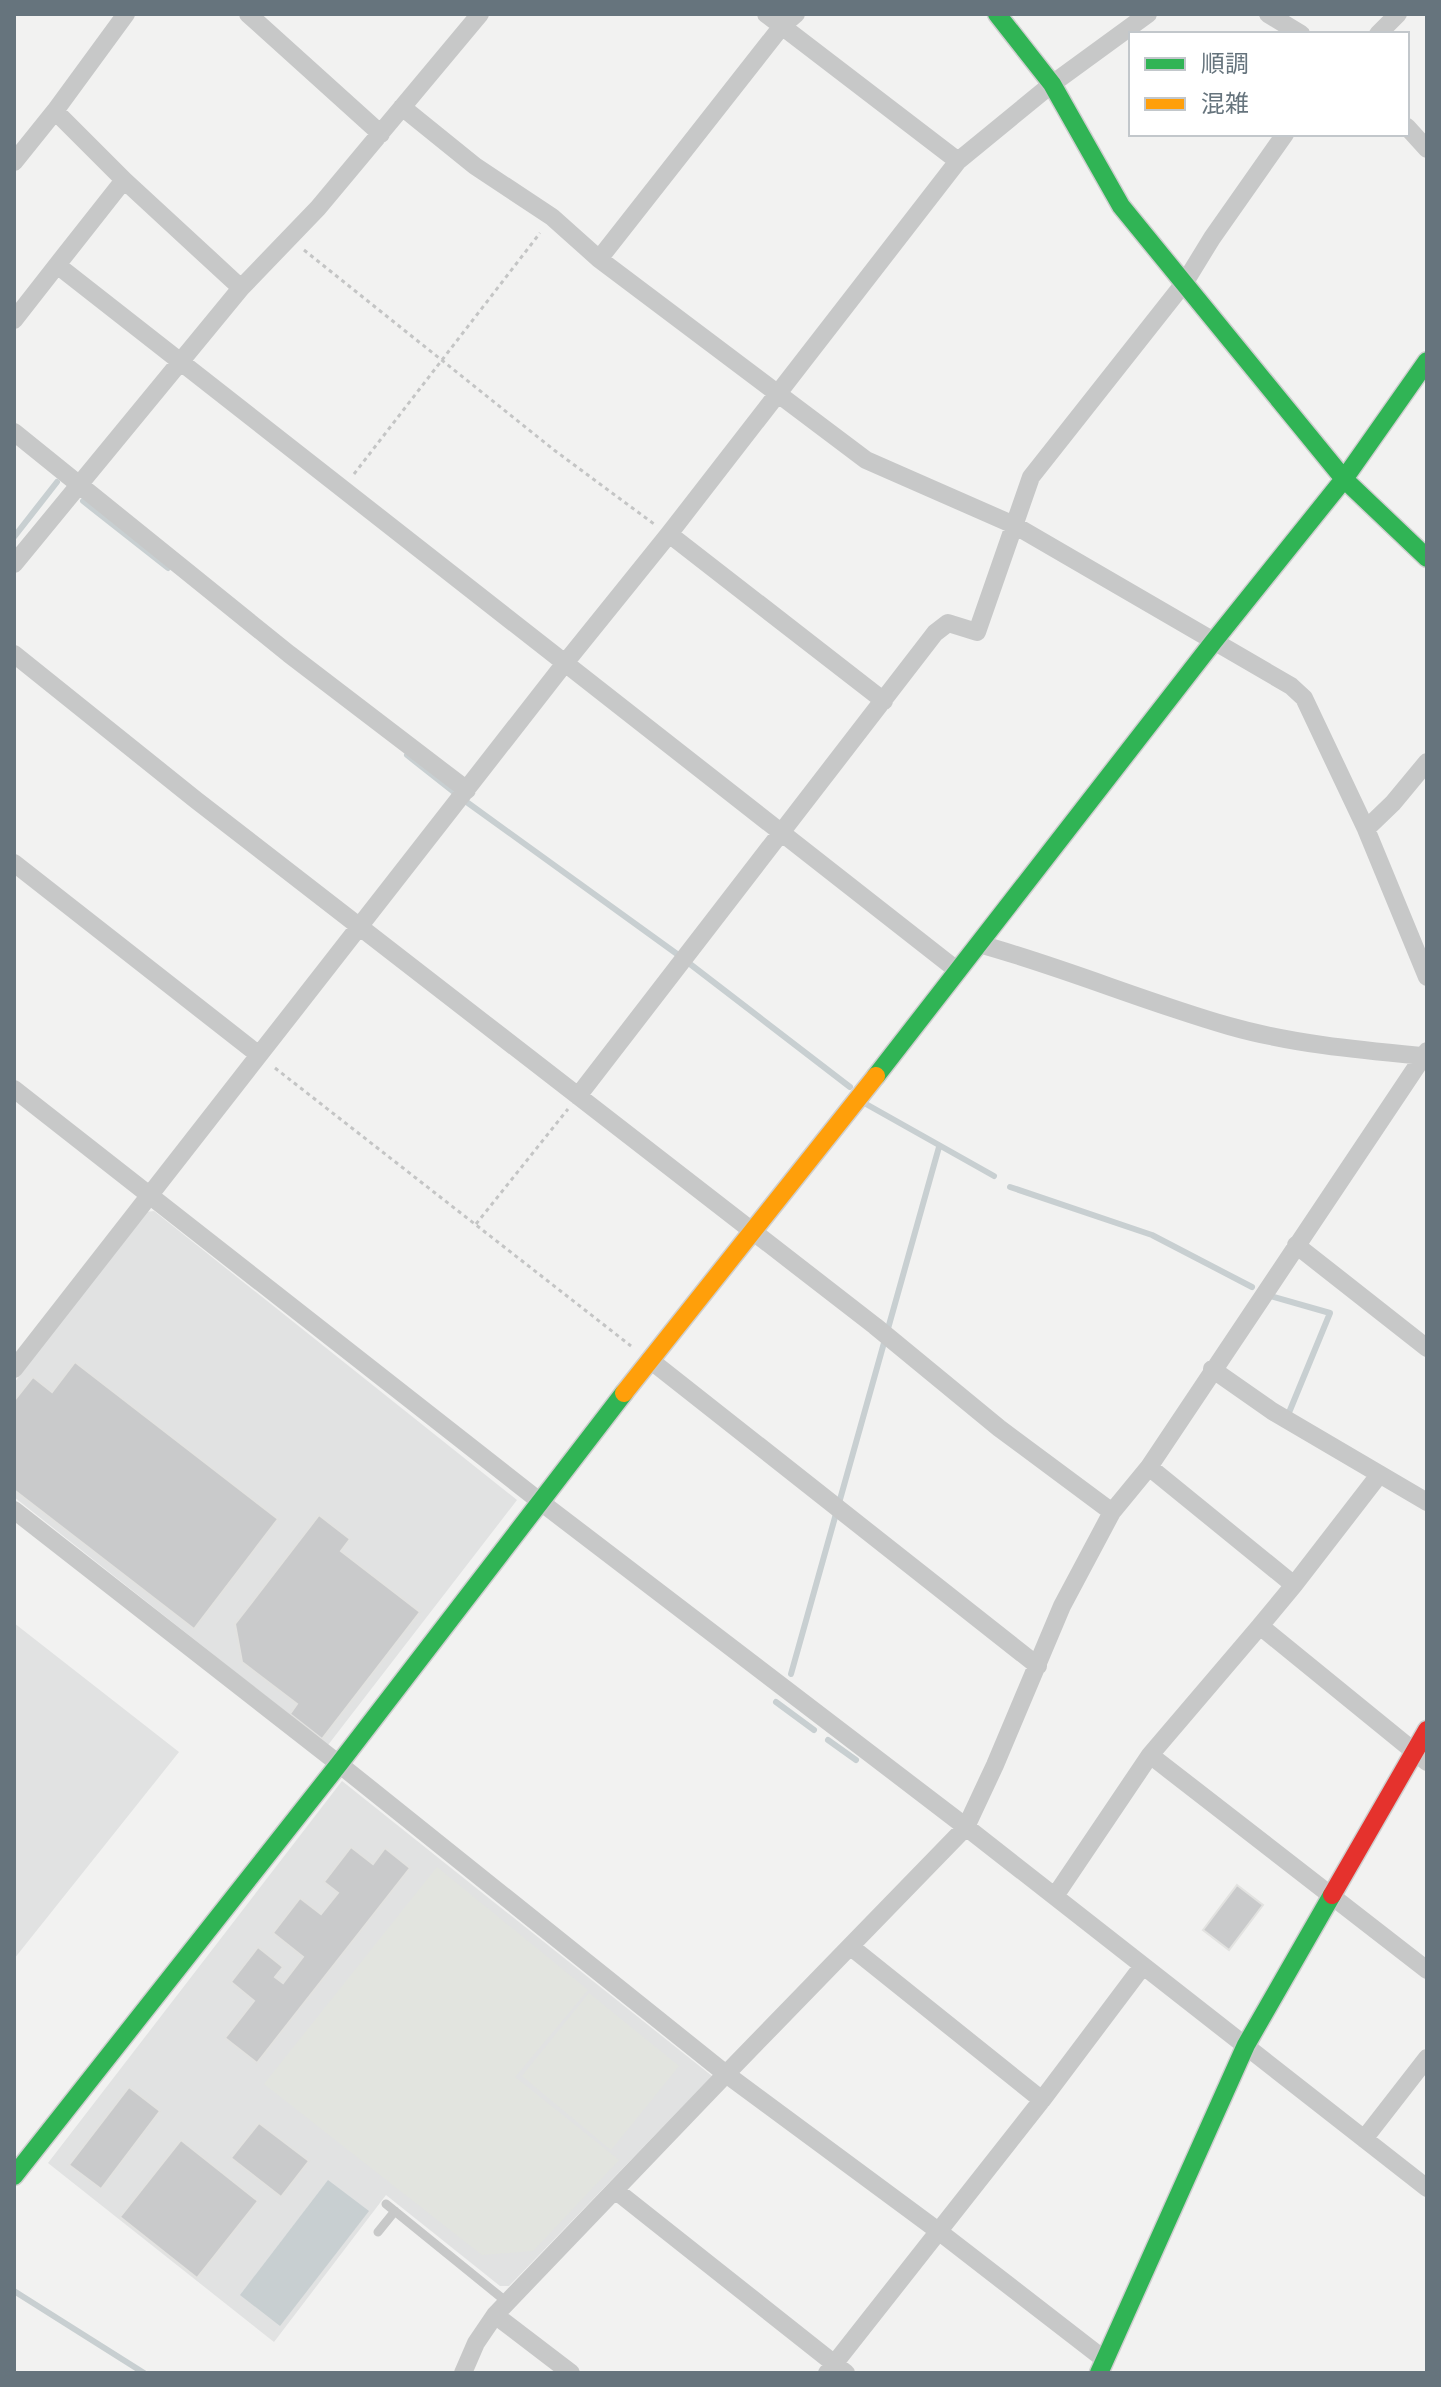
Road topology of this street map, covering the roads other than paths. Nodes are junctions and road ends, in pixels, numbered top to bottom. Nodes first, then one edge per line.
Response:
1 (126, 14) edge
2 (248, 14) edge
3 (480, 14) edge
4 (766, 14) edge
5 (997, 14) edge
6 (1148, 14) edge
7 (1268, 14) edge
8 (1398, 14) edge
9 (789, 20) edge
10 (1298, 32) edge
11 (1380, 32) edge
12 (1052, 84) junction
13 (402, 107) junction
14 (55, 111) junction
15 (1409, 129) edge
16 (381, 134) junction
17 (1284, 136) edge
18 (1427, 149) edge
19 (958, 161) junction
20 (14, 162) edge
21 (124, 180) junction
22 (599, 259) junction
23 (57, 265) junction
24 (1185, 282) junction
25 (241, 288) junction
26 (14, 320) edge
27 (1427, 361) edge
28 (180, 362) junction
29 (776, 394) junction
30 (14, 432) edge
31 (1344, 479) junction
32 (79, 483) junction
33 (1014, 525) junction
34 (669, 534) junction
35 (1427, 558) edge
36 (14, 564) edge
37 (1214, 641) junction
38 (14, 654) edge
39 (565, 663) junction
40 (884, 701) junction
41 (1427, 762) edge
42 (467, 790) junction
43 (1366, 829) junction
44 (780, 833) junction
45 (14, 863) edge
46 (360, 926) junction
47 (979, 944) junction
48 (958, 971) junction
49 (1427, 977) edge
50 (1425, 1054) edge
51 (259, 1055) junction
52 (14, 1089) edge
53 (578, 1096) junction
54 (149, 1193) junction
55 (753, 1231) junction
56 (1296, 1245) junction
57 (1427, 1348) edge
58 (650, 1360) junction
59 (14, 1369) edge
60 (1212, 1369) junction
61 (1149, 1467) junction
62 (1379, 1475) junction
63 (1427, 1502) edge
64 (542, 1503) junction
65 (14, 1510) edge
66 (1112, 1512) junction
67 (1294, 1585) junction
68 (1260, 1626) junction
69 (1038, 1666) junction
70 (1427, 1730) edge
71 (1150, 1755) junction
72 (1420, 1757) edge
73 (339, 1764) junction
74 (966, 1827) junction
75 (1055, 1896) junction
76 (1330, 1896) junction
77 (851, 1947) junction
78 (1142, 1967) junction
79 (1427, 1970) edge
80 (1246, 2045) junction
81 (1427, 2058) edge
82 (726, 2074) junction
83 (1042, 2100) junction
84 (1364, 2139) junction
85 (14, 2176) edge
86 (1427, 2188) edge
87 (615, 2190) junction
88 (386, 2204) dead end
89 (395, 2211) junction
90 (937, 2230) junction
91 (378, 2232) dead end
92 (502, 2309) junction
93 (1104, 2368) edge
94 (836, 2370) edge
95 (463, 2373) edge
96 (571, 2373) edge

1 - 14 street
2 - 16 street
3 - 13 street
4 - 9 street
5 - 12 street
6 - 12 street
7 - 10 street
8 - 11 street
9 - 19 street
9 - 22 street
12 - 19 street
12 - 24 street
13 - 16 street
13 - 22 street
14 - 20 street
14 - 21 street
15 - 18 street
16 - 25 street
17 - 24 street
19 - 29 street
21 - 23 street
21 - 25 street
22 - 29 street
23 - 26 street
23 - 28 street
24 - 31 street
24 - 33 street
25 - 28 street
27 - 31 street
28 - 32 street
28 - 39 street
29 - 33 street
29 - 34 street
30 - 32 street
31 - 35 street
31 - 37 street
32 - 36 street
32 - 42 street
33 - 37 street
33 - 40 street
34 - 39 street
34 - 40 street
37 - 43 street
37 - 47 street
38 - 46 street
39 - 42 street
39 - 44 street
40 - 44 street
41 - 43 street
42 - 46 street
43 - 49 street
44 - 48 street
44 - 53 street
45 - 51 street
46 - 51 street
46 - 53 street
47 - 48 street
47 - 50 street
48 - 55 street
50 - 56 street
51 - 54 street
52 - 54 street
53 - 55 street
54 - 59 street
54 - 64 street
55 - 58 street
55 - 66 street
56 - 57 street
56 - 60 street
58 - 64 street
58 - 69 street
60 - 61 street
60 - 62 street
61 - 66 street
61 - 67 street
62 - 63 street
62 - 67 street
64 - 73 street
64 - 74 street
65 - 73 street
66 - 69 street
67 - 68 street
68 - 71 street
68 - 72 street
69 - 74 street
70 - 72 street
71 - 75 street
71 - 76 street
72 - 76 street
73 - 82 street
73 - 85 street
74 - 75 street
74 - 77 street
75 - 78 street
76 - 79 street
76 - 80 street
77 - 82 street
77 - 83 street
78 - 80 street
78 - 83 street
80 - 84 street
80 - 93 street
81 - 84 street
82 - 87 street
82 - 90 street
83 - 90 street
84 - 86 street
87 - 92 street
87 - 94 street
88 - 89 lane
89 - 91 lane
89 - 92 lane
90 - 93 street
90 - 94 street
92 - 95 street
92 - 96 street

